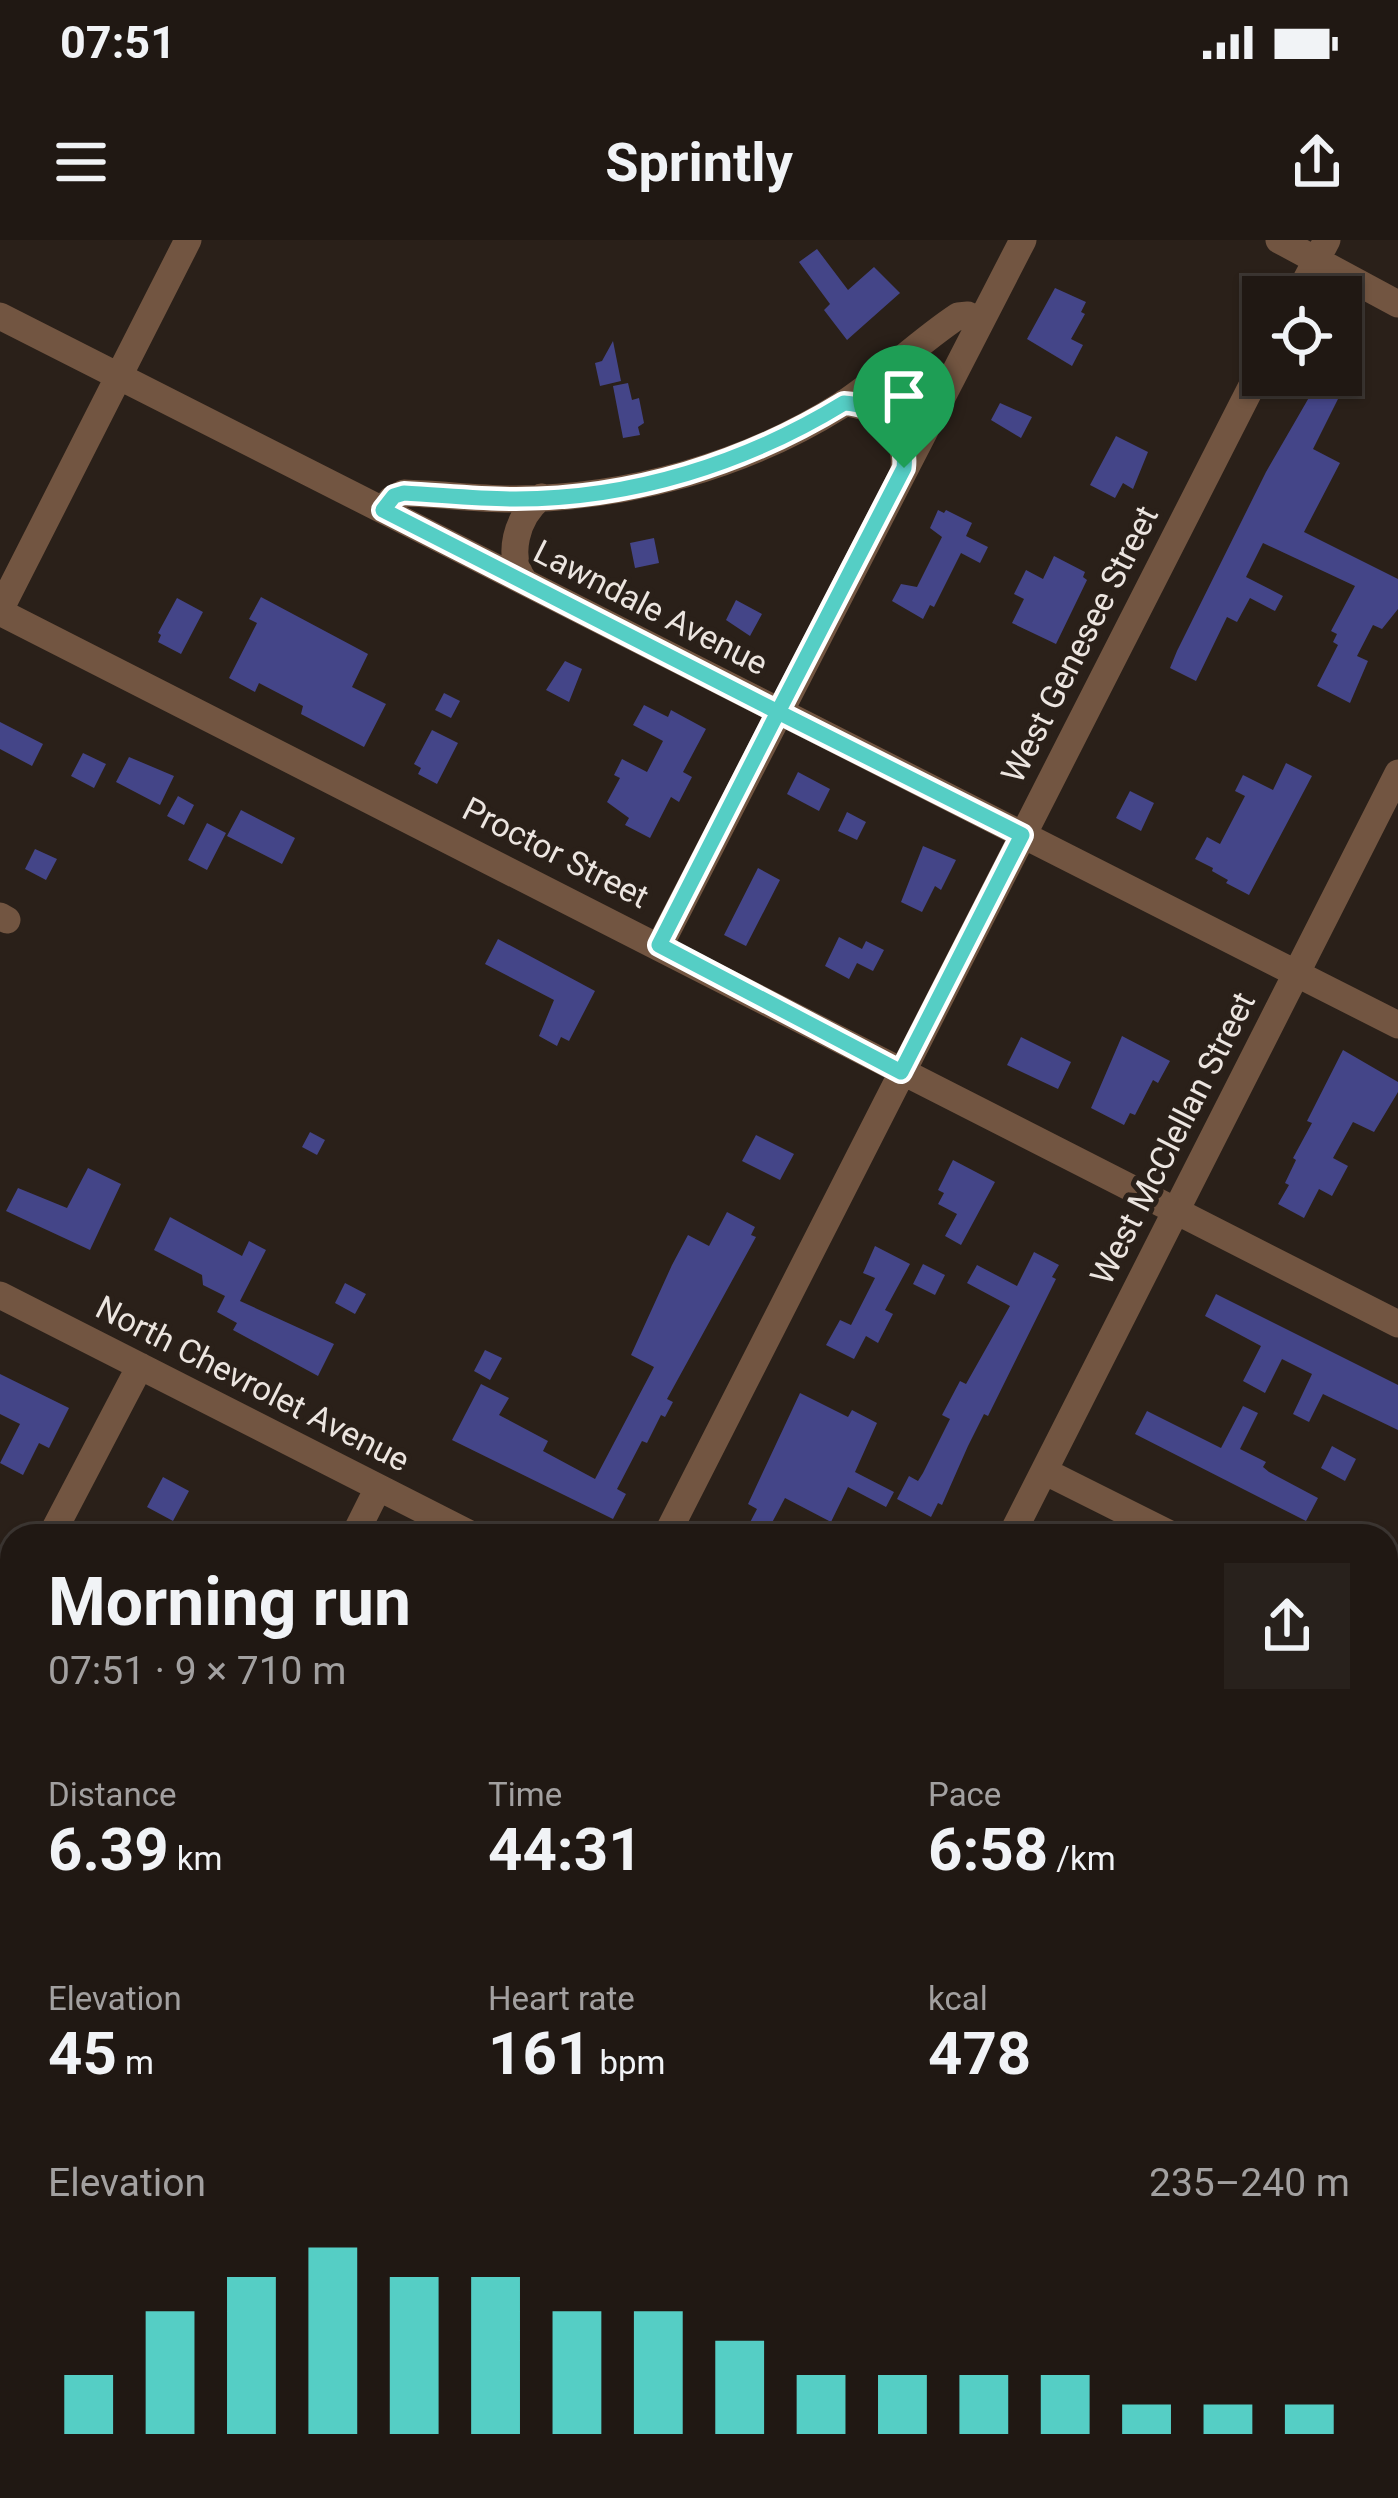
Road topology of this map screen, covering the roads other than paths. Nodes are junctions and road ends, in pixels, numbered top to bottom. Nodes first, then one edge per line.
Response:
1 (188, 240) edge
2 (1023, 240) edge
3 (1279, 240) edge
4 (1322, 250) edge
5 (1398, 304) edge
6 (0, 316) edge
7 (980, 321) junction
8 (119, 376) junction
9 (1247, 396) edge
10 (844, 403) junction
11 (904, 468) junction
12 (541, 497) junction
13 (383, 510) junction
14 (525, 582) junction
15 (0, 611) edge
16 (778, 712) junction
17 (1398, 772) edge
18 (1022, 835) junction
19 (659, 945) junction
20 (1296, 974) junction
21 (1398, 1025) edge
22 (901, 1072) junction
23 (1175, 1211) junction
24 (0, 1295) edge
25 (1398, 1324) edge
26 (140, 1366) junction
27 (1044, 1471) junction
28 (379, 1487) junction
29 (57, 1524) edge
30 (360, 1524) edge
31 (451, 1524) edge
32 (672, 1524) edge
33 (1017, 1524) edge
34 (1150, 1524) edge

1 - 8 street
2 - 7 street
3 - 4 street
4 - 5 street
6 - 8 street, Lawndale Avenue
7 - 10 street
7 - 11 street
8 - 13 street, Lawndale Avenue
8 - 15 street
9 - 18 street, West Genesee Street
10 - 11 street
10 - 12 street
11 - 16 street
12 - 13 street
12 - 14 street
13 - 14 street, Lawndale Avenue
14 - 16 street, Lawndale Avenue
15 - 19 street, Proctor Street
16 - 18 street, Lawndale Avenue
16 - 19 street
17 - 20 street, West McClellan Street
18 - 20 street, Lawndale Avenue
18 - 22 street, West Genesee Street
19 - 22 street, Proctor Street
20 - 21 street, Lawndale Avenue
20 - 23 street, West McClellan Street
22 - 23 street, Proctor Street
22 - 32 street, West Genesee Street
23 - 25 street, Proctor Street
23 - 27 street, West McClellan Street
24 - 26 street, North Chevrolet Avenue
26 - 28 street, North Chevrolet Avenue
26 - 29 street
27 - 33 street, West McClellan Street
27 - 34 street
28 - 30 street
28 - 31 street, North Chevrolet Avenue

